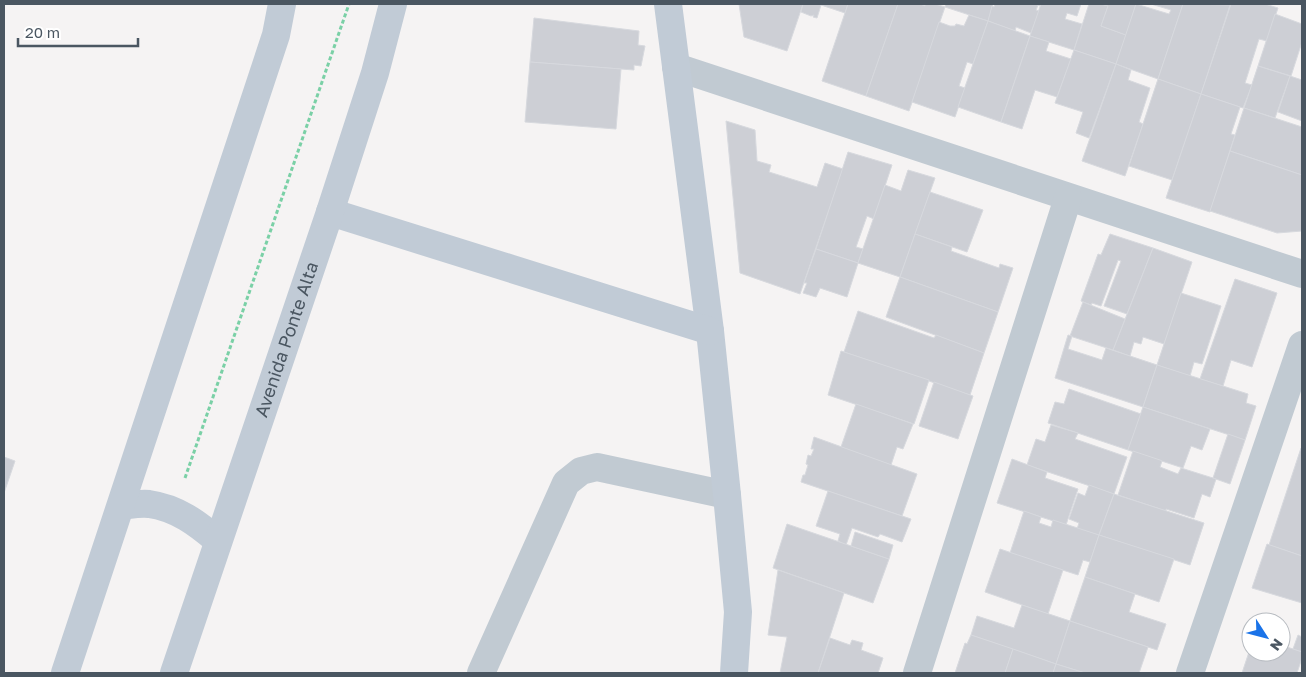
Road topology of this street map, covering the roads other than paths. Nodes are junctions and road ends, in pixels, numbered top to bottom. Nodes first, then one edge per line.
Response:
1 (282, 4) edge
2 (393, 4) edge
3 (668, 4) edge
4 (676, 67) junction
5 (1068, 198) junction
6 (330, 212) junction
7 (1302, 274) edge
8 (710, 330) junction
9 (1302, 345) edge
10 (1292, 412) edge
11 (727, 495) junction
12 (122, 506) junction
13 (218, 541) junction
14 (65, 673) edge
15 (174, 673) edge
16 (481, 673) edge
17 (734, 673) edge
18 (917, 673) edge
19 (1190, 673) edge

1 - 12 main road
2 - 6 main road, Avenida Ponte Alta
3 - 4 main road
4 - 5 street
4 - 8 main road
5 - 7 street
5 - 18 street
6 - 8 main road
6 - 13 main road, Avenida Ponte Alta
8 - 11 main road
9 - 10 street
10 - 19 street
11 - 16 street
11 - 17 main road
12 - 13 main road
12 - 14 main road
13 - 15 main road, Avenida Ponte Alta

